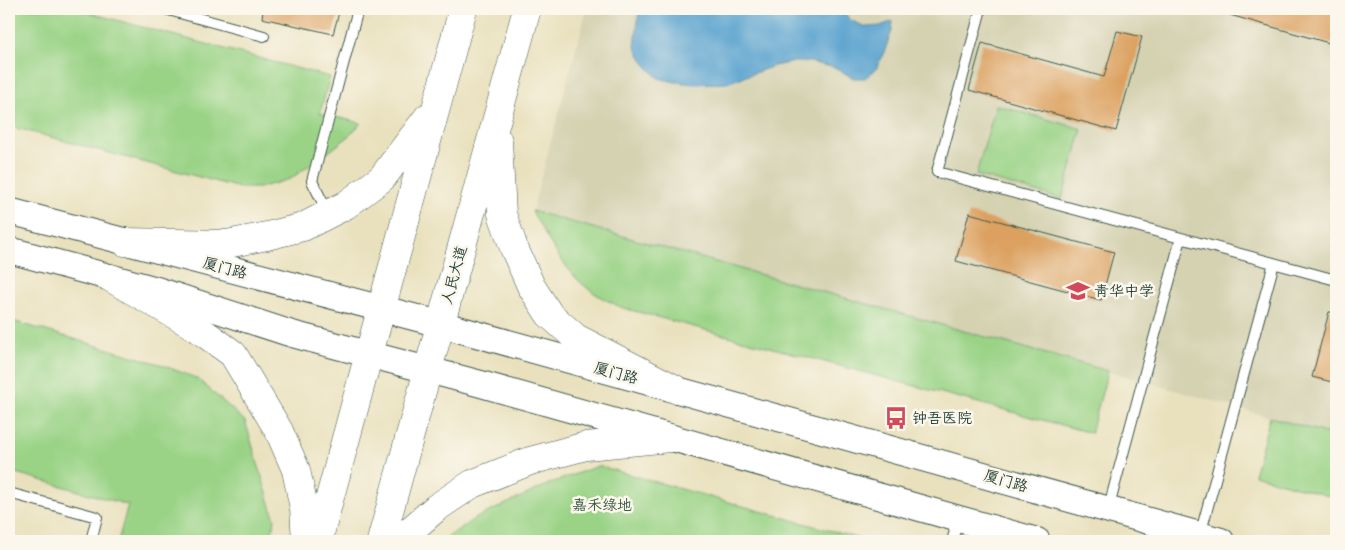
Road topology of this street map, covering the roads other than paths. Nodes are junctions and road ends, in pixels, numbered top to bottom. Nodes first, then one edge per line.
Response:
1 (165, 9) edge
2 (358, 9) edge
3 (463, 9) edge
4 (527, 9) edge
5 (981, 9) edge
6 (264, 36) dead end
7 (437, 104) junction
8 (496, 119) junction
9 (9, 211) edge
10 (329, 214) junction
11 (1181, 238) junction
12 (126, 242) junction
13 (9, 250) edge
14 (1274, 263) junction
15 (111, 278) junction
16 (1336, 280) edge
17 (382, 309) junction
18 (440, 324) junction
19 (370, 354) junction
20 (428, 369) junction
21 (674, 389) junction
22 (670, 438) junction
23 (9, 492) edge
24 (1108, 510) junction
25 (956, 530) edge
26 (1211, 538) edge
27 (91, 541) edge
28 (306, 541) edge
29 (318, 541) edge
30 (381, 541) edge
31 (401, 541) edge
32 (1037, 541) edge

1 - 6 lane
2 - 10 lane
3 - 7 main road
4 - 8 main road, 人民大道
5 - 11 lane
7 - 10 main road
7 - 17 main road
8 - 18 main road, 人民大道
8 - 21 main road
9 - 12 street, 厦门路
10 - 12 main road
11 - 14 lane
11 - 24 lane
12 - 17 street, 厦门路
13 - 15 street
14 - 16 lane
14 - 26 lane
15 - 19 street
15 - 28 main road
17 - 18 street, 厦门路
17 - 19 main road
18 - 20 main road, 人民大道
18 - 21 street, 厦门路
19 - 20 street
19 - 29 main road
20 - 22 street
20 - 30 main road, 人民大道
21 - 24 street, 厦门路
22 - 25 street
22 - 31 main road
23 - 27 lane
24 - 26 street, 厦门路
25 - 32 street

